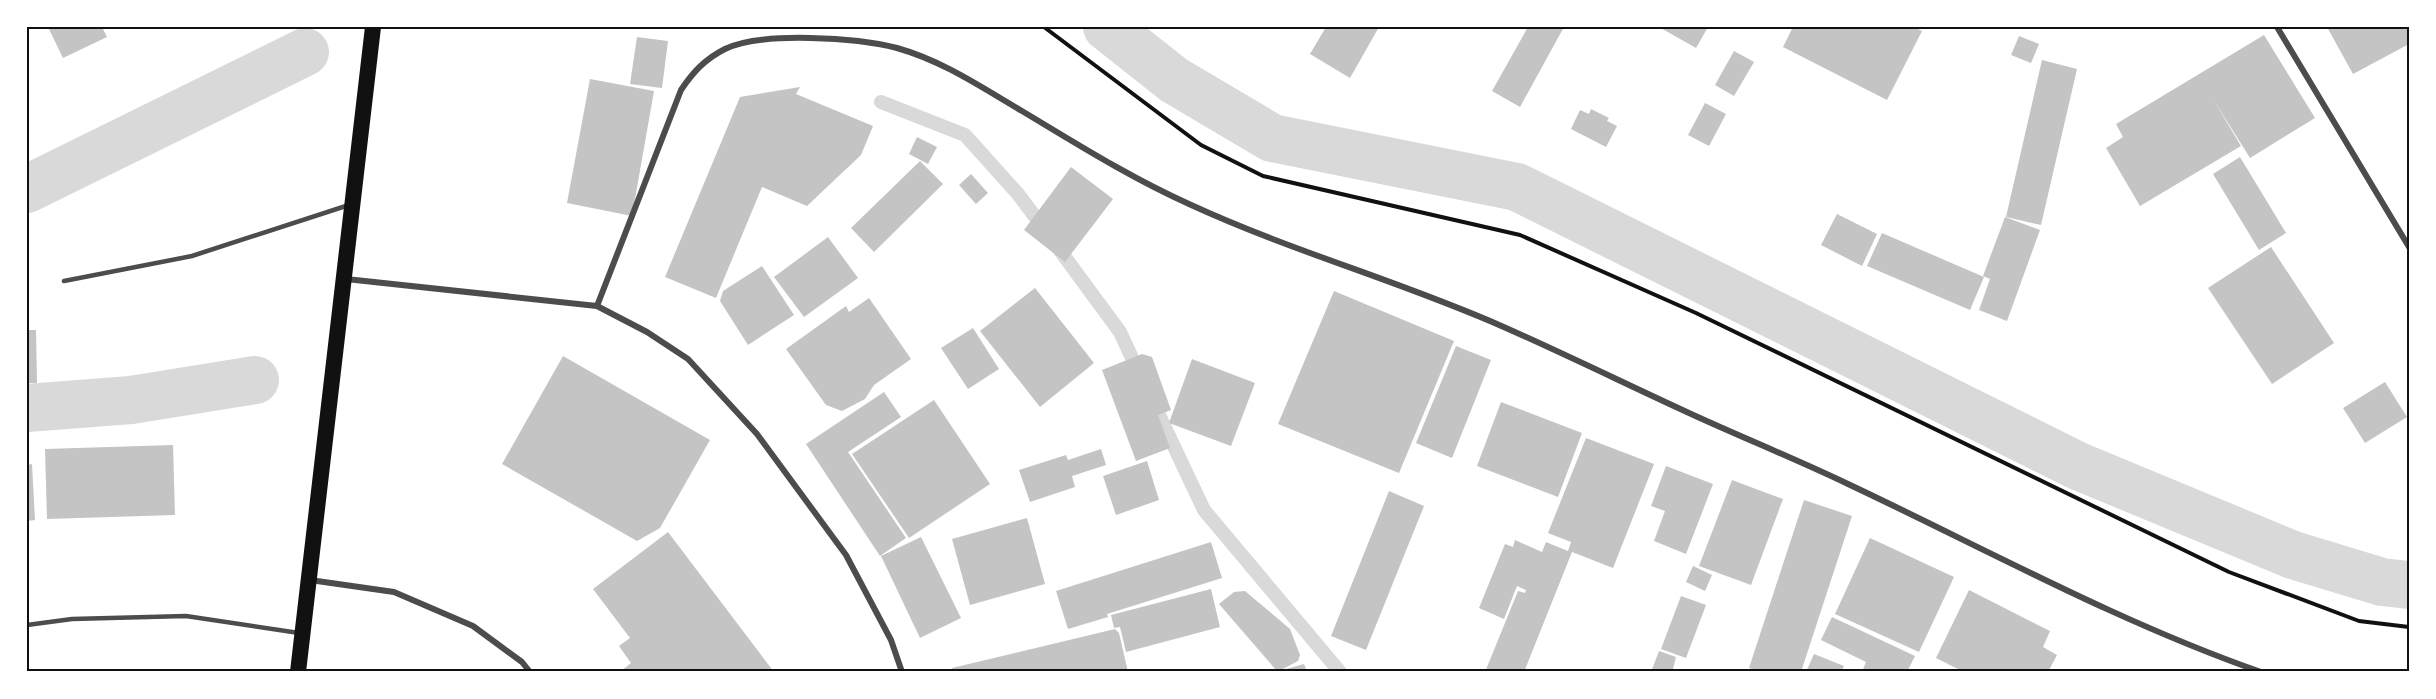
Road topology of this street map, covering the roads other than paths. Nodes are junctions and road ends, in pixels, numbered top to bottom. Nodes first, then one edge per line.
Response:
1 (373, 27) edge
2 (2277, 27) edge
3 (352, 204) junction
4 (2409, 247) edge
5 (342, 278) junction
6 (64, 280) dead end
7 (597, 306) junction
8 (309, 580) junction
9 (27, 625) edge
10 (303, 633) junction
11 (298, 672) edge
12 (530, 672) edge
13 (902, 672) edge
14 (2261, 672) edge

1 - 3 highway
2 - 4 street
3 - 5 highway
3 - 6 lane
5 - 7 street
5 - 8 highway
7 - 13 street
7 - 14 street
8 - 10 highway
8 - 12 street
9 - 10 lane
10 - 11 highway

